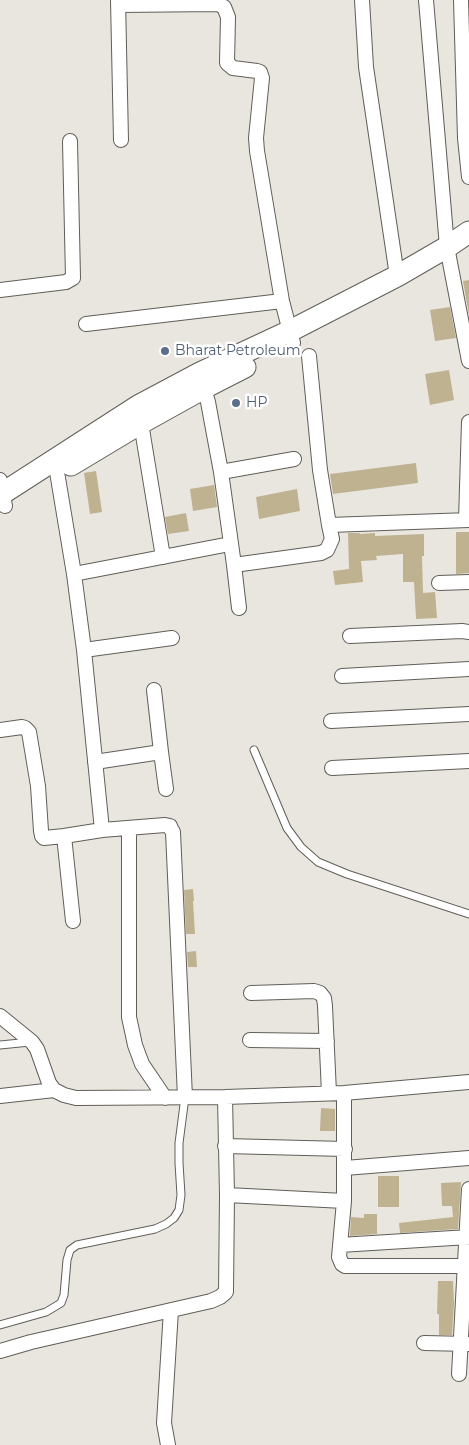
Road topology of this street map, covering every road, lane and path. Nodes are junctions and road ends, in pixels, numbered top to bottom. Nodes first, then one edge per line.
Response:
1 (362, 0) edge
2 (426, 0) edge
3 (461, 0) edge
4 (118, 3) edge
5 (121, 140) dead end
6 (70, 141) dead end
7 (469, 176) edge
8 (469, 232) edge
9 (469, 246) edge
10 (448, 253) junction
11 (397, 276) junction
12 (0, 290) edge
13 (282, 301) junction
14 (86, 324) dead end
15 (297, 344) junction
16 (469, 361) edge
17 (202, 380) junction
18 (139, 415) junction
19 (469, 422) edge
20 (294, 459) dead end
21 (56, 467) junction
22 (221, 472) junction
23 (2, 496) edge
24 (467, 520) edge
25 (329, 525) junction
26 (230, 544) junction
27 (163, 557) junction
28 (234, 565) junction
29 (74, 574) junction
30 (469, 582) edge
31 (439, 583) dead end
32 (238, 608) dead end
33 (469, 632) edge
34 (350, 636) dead end
35 (172, 638) dead end
36 (84, 650) junction
37 (469, 669) edge
38 (342, 676) dead end
39 (154, 690) dead end
40 (469, 714) edge
41 (331, 721) dead end
42 (0, 730) edge
43 (254, 750) dead end
44 (161, 752) junction
45 (469, 761) edge
46 (95, 762) junction
47 (332, 768) dead end
48 (166, 789) dead end
49 (130, 828) junction
50 (102, 830) junction
51 (64, 836) junction
52 (469, 914) edge
53 (73, 921) dead end
54 (251, 993) dead end
55 (0, 1016) edge
56 (250, 1040) dead end
57 (327, 1041) junction
58 (32, 1042) junction
59 (0, 1044) edge
60 (469, 1082) edge
61 (54, 1090) junction
62 (329, 1093) junction
63 (344, 1093) junction
64 (0, 1096) edge
65 (225, 1097) junction
66 (165, 1098) junction
67 (185, 1098) junction
68 (226, 1146) junction
69 (345, 1149) junction
70 (469, 1158) edge
71 (345, 1168) junction
72 (469, 1190) edge
73 (227, 1195) junction
74 (344, 1200) junction
75 (468, 1237) edge
76 (340, 1245) junction
77 (467, 1266) edge
78 (171, 1310) junction
79 (0, 1325) edge
80 (424, 1343) dead end
81 (465, 1343) edge
82 (0, 1351) edge
83 (460, 1374) dead end
84 (168, 1445) edge

1 - 11 street
2 - 10 street
3 - 7 street
4 - 5 street
4 - 13 street
6 - 12 street
8 - 10 main road
9 - 10 main road
10 - 11 main road
10 - 15 main road
10 - 16 street
11 - 15 main road
13 - 14 street
13 - 15 street
15 - 17 main road
15 - 25 street
17 - 18 main road
17 - 22 street
18 - 21 main road
18 - 27 street
19 - 24 street
20 - 22 street
21 - 23 main road
21 - 29 street
22 - 26 street
24 - 25 street
25 - 28 street
26 - 27 street
26 - 28 street
27 - 29 street
28 - 32 street
29 - 36 street
30 - 31 street
33 - 34 street
35 - 36 street
36 - 46 street
37 - 38 street
39 - 44 street
40 - 41 street
42 - 51 street
43 - 52 lane
44 - 46 street
44 - 48 street
45 - 47 street
46 - 50 street
49 - 50 street
49 - 66 street
49 - 67 street
50 - 51 street
51 - 53 street
54 - 57 street
55 - 58 street
56 - 57 street
57 - 62 street
58 - 59 lane
58 - 61 street
60 - 63 street
61 - 64 street
61 - 66 street
62 - 63 street
62 - 65 street
63 - 69 street
65 - 67 street
65 - 68 street
66 - 67 street
67 - 79 lane
68 - 69 street
68 - 73 street
69 - 71 street
70 - 71 street
71 - 74 street
72 - 75 street
73 - 74 street
73 - 78 street
74 - 76 street
75 - 76 street
75 - 77 street
76 - 77 street
77 - 81 street
78 - 82 street
78 - 84 street
80 - 81 street
81 - 83 street

